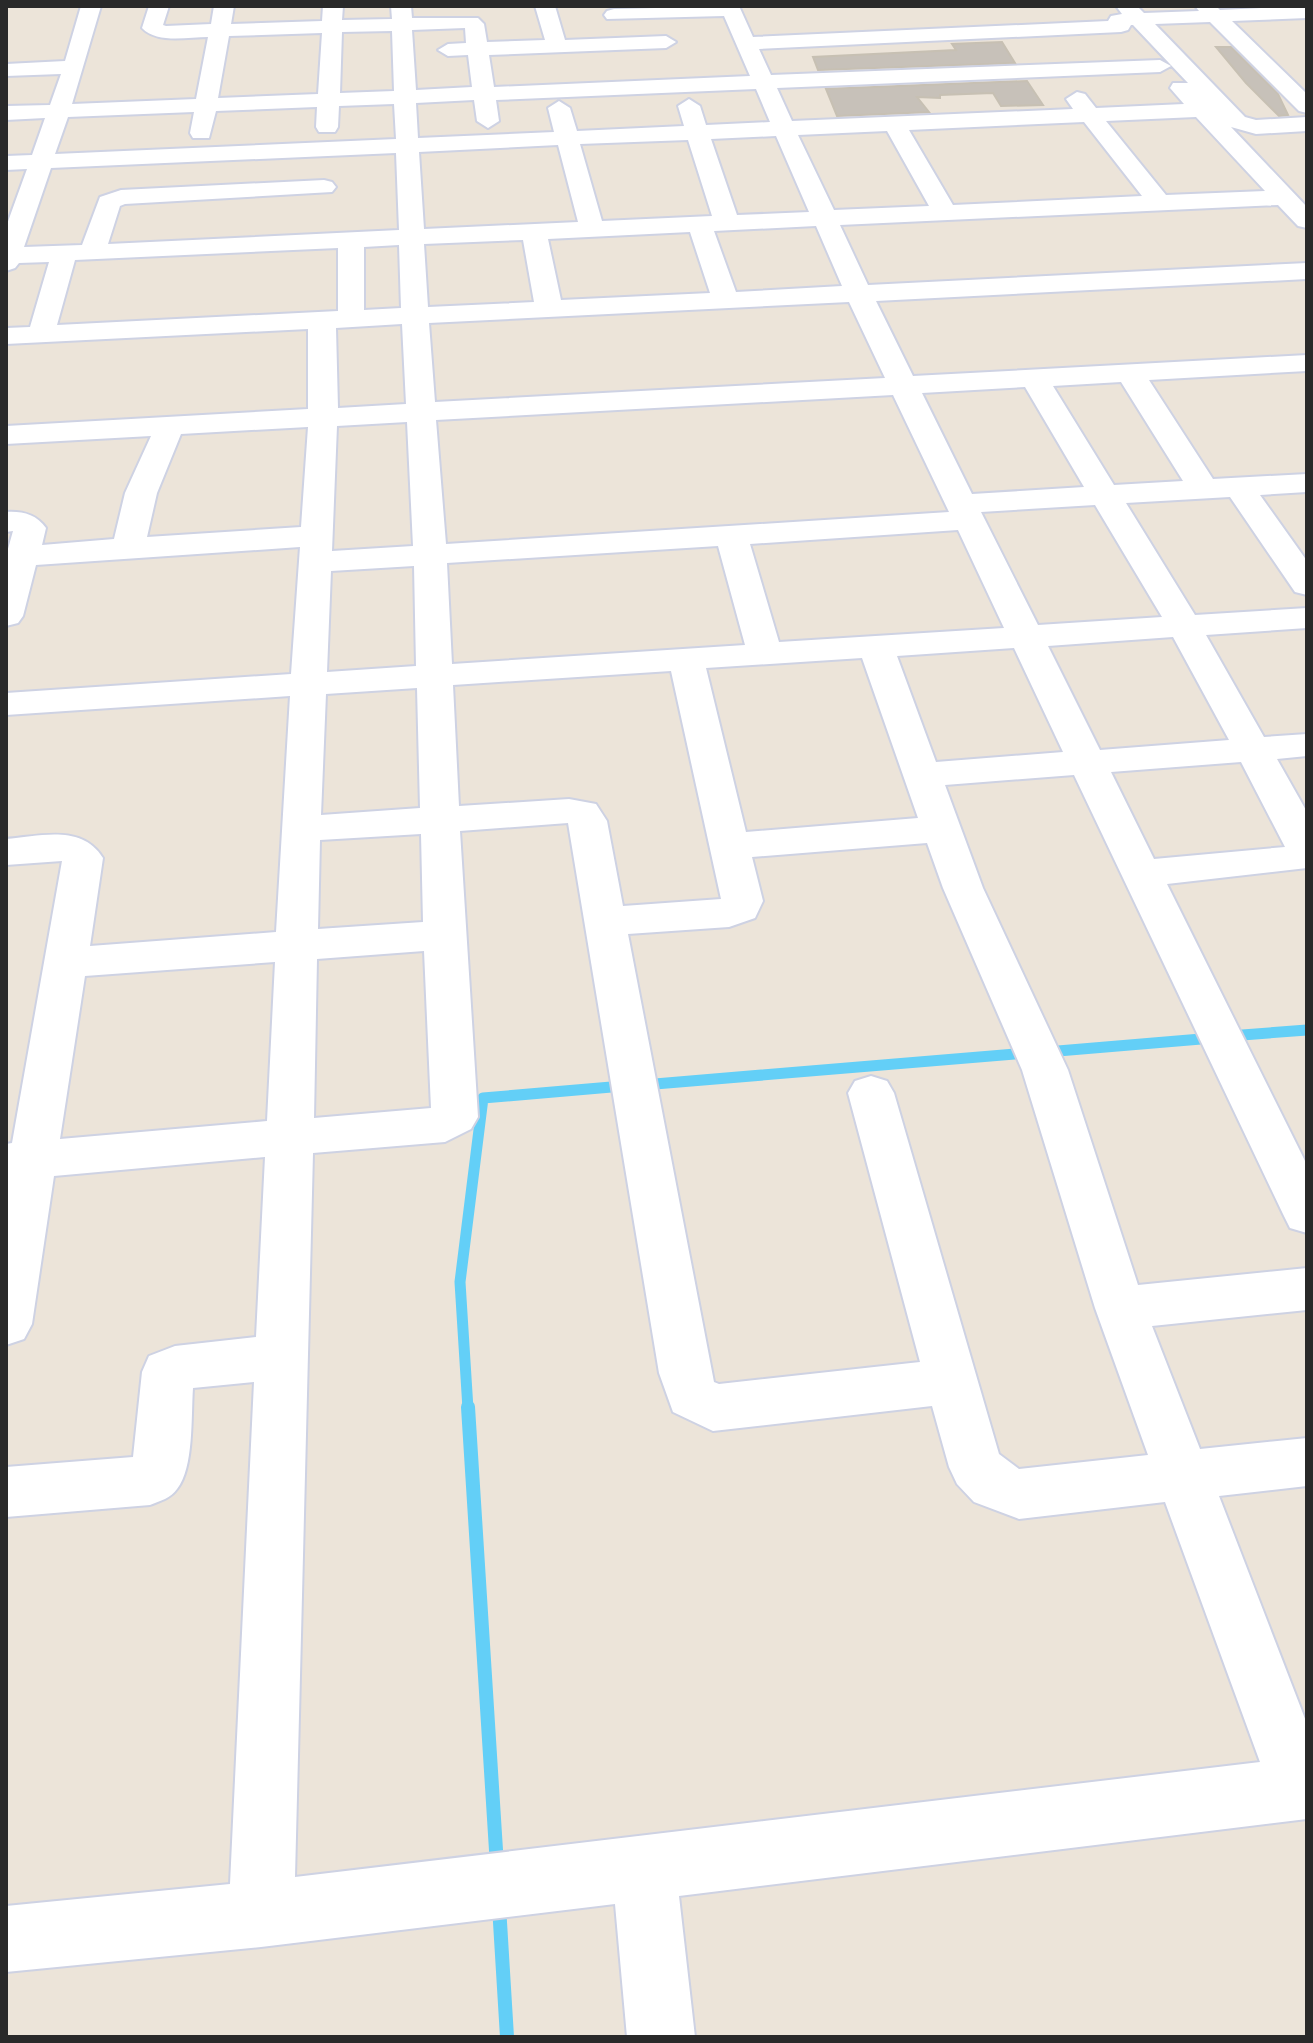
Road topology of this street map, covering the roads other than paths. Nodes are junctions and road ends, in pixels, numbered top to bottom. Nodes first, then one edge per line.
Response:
1 (91, 6) edge
2 (159, 6) edge
3 (224, 6) edge
4 (1004, 6) edge
5 (730, 8) edge
6 (1210, 11) edge
7 (402, 14) edge
8 (552, 14) edge
9 (656, 14) junction
10 (1120, 15) edge
11 (333, 16) edge
12 (592, 16) dead end
13 (834, 17) dead end
14 (1302, 21) edge
15 (220, 30) junction
16 (1023, 30) junction
17 (912, 35) junction
18 (847, 38) junction
19 (666, 42) junction
20 (746, 43) junction
21 (557, 46) junction
22 (476, 48) junction
23 (410, 51) junction
24 (1160, 66) junction
25 (74, 67) junction
26 (6, 70) edge
27 (1055, 71) junction
28 (940, 75) junction
29 (763, 82) junction
30 (1296, 84) edge
31 (1258, 85) dead end
32 (682, 86) junction
33 (1231, 87) dead end
34 (554, 91) junction
35 (484, 93) junction
36 (1196, 96) junction
37 (405, 97) junction
38 (330, 100) junction
39 (206, 105) junction
40 (1307, 106) edge
41 (57, 111) junction
42 (6, 113) edge
43 (1090, 115) junction
44 (970, 120) junction
45 (894, 123) junction
46 (1307, 124) edge
47 (784, 128) junction
48 (697, 132) junction
49 (564, 136) junction
50 (1228, 137) junction
51 (490, 140) junction
52 (408, 144) junction
53 (325, 148) junction
54 (1282, 148) dead end
55 (197, 154) junction
56 (40, 161) junction
57 (6, 163) edge
58 (324, 187) junction
59 (190, 193) junction
60 (1285, 197) junction
61 (1160, 203) junction
62 (945, 213) junction
63 (825, 218) junction
64 (1307, 221) edge
65 (727, 223) junction
66 (700, 225) junction
67 (592, 229) junction
68 (534, 232) junction
69 (412, 237) junction
70 (351, 240) junction
71 (322, 242) junction
72 (92, 252) junction
73 (64, 253) junction
74 (7, 258) edge
75 (1307, 271) edge
76 (859, 294) junction
77 (726, 301) junction
78 (549, 309) junction
79 (415, 316) junction
80 (336, 320) junction
81 (41, 335) junction
82 (6, 336) edge
83 (1295, 372) edge
84 (1130, 373) junction
85 (1034, 378) junction
86 (904, 385) junction
87 (421, 412) junction
88 (323, 418) junction
89 (170, 426) junction
90 (6, 435) edge
91 (1307, 483) edge
92 (1239, 487) junction
93 (1204, 489) junction
94 (1105, 495) junction
95 (966, 512) junction
96 (6, 522) edge
97 (732, 536) junction
98 (128, 548) junction
99 (316, 549) junction
100 (430, 555) junction
101 (23, 556) junction
102 (1307, 585) edge
103 (6, 616) edge
104 (1307, 618) edge
105 (1184, 626) junction
106 (1027, 636) junction
107 (876, 647) junction
108 (765, 654) junction
109 (686, 659) junction
110 (435, 675) junction
111 (311, 684) junction
112 (6, 704) edge
113 (1307, 745) edge
114 (1253, 749) junction
115 (1088, 761) junction
116 (923, 775) junction
117 (440, 819) junction
118 (301, 829) junction
119 (941, 829) junction
120 (730, 846) junction
121 (6, 852) edge
122 (1142, 873) junction
123 (603, 921) junction
124 (444, 935) junction
125 (298, 945) junction
126 (67, 962) junction
127 (871, 1093) dead end
128 (292, 1138) junction
129 (20, 1161) edge
130 (1307, 1214) edge
131 (1307, 1289) edge
132 (1120, 1308) junction
133 (6, 1324) edge
134 (280, 1357) junction
135 (951, 1381) junction
136 (1307, 1462) edge
137 (1182, 1474) junction
138 (6, 1492) edge
139 (1304, 1788) edge
140 (644, 1869) junction
141 (261, 1914) junction
142 (6, 1939) edge
143 (661, 2037) edge

1 - 25 street
2 - 15 street
3 - 15 street
4 - 16 street
5 - 9 street
5 - 20 street
6 - 10 street
6 - 14 street
6 - 30 street
7 - 11 street
7 - 22 street
7 - 23 street
8 - 21 street
9 - 12 street
9 - 19 street
10 - 16 street
10 - 24 street
10 - 36 street
11 - 15 street
11 - 38 street
13 - 18 street
15 - 39 street
16 - 17 street
16 - 27 street
17 - 18 street
17 - 28 street
18 - 20 street
19 - 21 street
19 - 32 street
20 - 29 street
21 - 22 street
22 - 23 street
22 - 35 street
23 - 37 street
24 - 27 street
24 - 36 street
25 - 26 street
25 - 41 street
27 - 28 street
27 - 43 street
28 - 29 street
28 - 44 street
29 - 32 street
29 - 47 street
30 - 31 street
30 - 40 street
32 - 34 street
32 - 48 street
33 - 36 street
34 - 35 street
34 - 49 street
35 - 37 street
35 - 51 street
36 - 43 street
36 - 46 street
36 - 50 street
37 - 38 street
37 - 52 street
38 - 39 street
38 - 53 street
39 - 41 street
39 - 55 street
41 - 42 street
41 - 56 street
43 - 44 street
43 - 61 street
44 - 45 street
45 - 47 street
45 - 62 street
47 - 48 street
47 - 63 street
48 - 49 street
48 - 65 street
49 - 51 street
49 - 67 street
50 - 54 street
50 - 60 street
51 - 52 street
52 - 53 street
52 - 69 street
53 - 55 street
53 - 58 street
55 - 56 street
55 - 59 street
56 - 57 street
56 - 74 street
58 - 59 street
58 - 71 street
59 - 72 street
60 - 61 street
60 - 64 street
61 - 62 street
62 - 63 street
63 - 65 street
63 - 76 street
65 - 66 street
66 - 67 street
66 - 77 street
67 - 68 street
68 - 69 street
68 - 78 street
69 - 70 street
69 - 79 street
70 - 71 street
70 - 80 street
71 - 72 street
72 - 73 street
73 - 74 street
73 - 81 street
75 - 76 street
76 - 77 street
76 - 86 street
77 - 78 street
78 - 79 street
79 - 80 street
79 - 87 street
80 - 81 street
80 - 88 street
81 - 82 street
83 - 84 street
84 - 85 street
84 - 93 street
85 - 86 street
85 - 94 street
86 - 87 street
86 - 95 street
87 - 88 street
87 - 100 street
88 - 89 street
88 - 99 street
89 - 90 street
89 - 98 street
91 - 92 street
92 - 93 street
92 - 102 street
93 - 94 street
94 - 95 street
94 - 105 street
95 - 97 street
95 - 106 street
96 - 101 street
97 - 100 street
97 - 108 street
98 - 99 street
98 - 101 street
99 - 100 street
99 - 111 street
100 - 110 street
101 - 103 street
104 - 105 street
105 - 106 street
105 - 114 street
106 - 107 street
106 - 115 street
107 - 108 street
107 - 116 street
108 - 109 street
109 - 110 street
109 - 120 street
110 - 111 street
110 - 117 street
111 - 112 street
111 - 118 street
113 - 114 street
114 - 115 street
114 - 122 street
115 - 116 street
115 - 122 street
116 - 119 street
117 - 118 street
117 - 123 street
117 - 124 street
118 - 125 street
119 - 120 street
119 - 132 street
120 - 123 street
121 - 126 street
122 - 130 street
123 - 135 street
124 - 125 street
124 - 128 street
125 - 126 street
125 - 128 street
126 - 129 street
127 - 135 street
128 - 129 street
128 - 134 street
129 - 133 street
131 - 132 street
132 - 137 street
134 - 138 street
134 - 141 street
135 - 137 street
136 - 137 street
137 - 139 street
139 - 140 street
140 - 141 street
140 - 143 street
141 - 142 street

